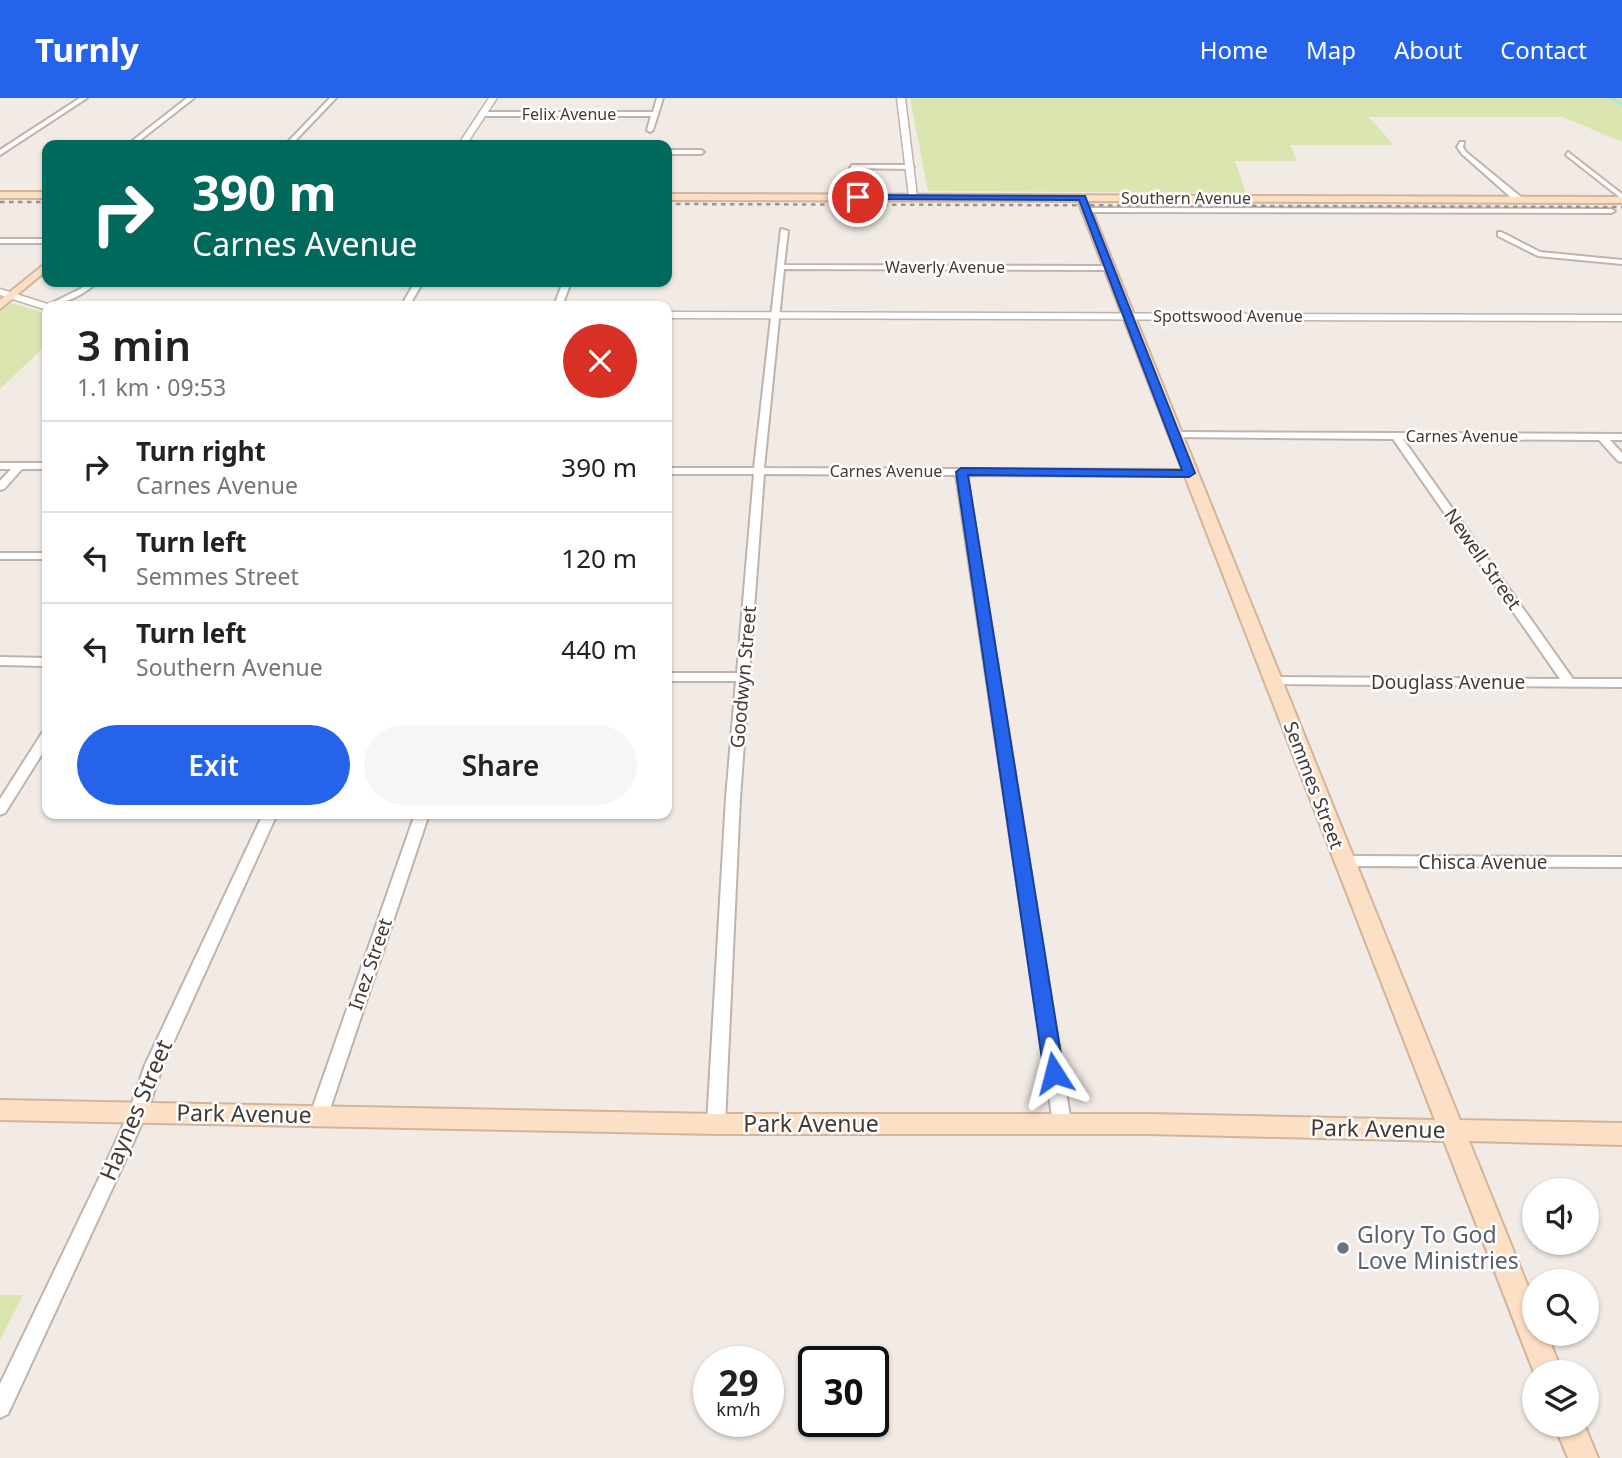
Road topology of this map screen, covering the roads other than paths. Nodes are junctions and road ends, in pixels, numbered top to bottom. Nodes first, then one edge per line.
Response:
1 (84, 98) edge
2 (191, 98) edge
3 (334, 98) edge
4 (493, 98) edge
5 (660, 98) edge
6 (901, 98) edge
7 (483, 114) junction
8 (655, 114) junction
9 (650, 130) dead end
10 (136, 140) edge
11 (293, 140) edge
12 (465, 140) edge
13 (1462, 143) dead end
14 (672, 152) edge
15 (701, 152) dead end
16 (0, 153) edge
17 (1568, 154) dead end
18 (852, 167) dead end
19 (911, 167) junction
20 (0, 195) edge
21 (42, 195) edge
22 (672, 197) edge
23 (913, 197) junction
24 (1082, 198) junction
25 (1622, 198) edge
26 (1518, 200) junction
27 (1087, 210) junction
28 (1611, 211) dead end
29 (784, 231) dead end
30 (1501, 234) dead end
31 (0, 241) edge
32 (42, 241) edge
33 (1622, 262) edge
34 (781, 267) junction
35 (1109, 268) junction
36 (42, 269) edge
37 (87, 287) edge
38 (6, 294) edge
39 (62, 301) edge
40 (42, 305) edge
41 (0, 306) edge
42 (672, 315) edge
43 (777, 315) junction
44 (1129, 315) junction
45 (1622, 318) edge
46 (1177, 435) junction
47 (1396, 436) junction
48 (1601, 436) junction
49 (1622, 437) edge
50 (1622, 459) edge
51 (0, 466) edge
52 (19, 466) junction
53 (42, 466) edge
54 (672, 471) edge
55 (759, 471) junction
56 (961, 472) junction
57 (1189, 473) junction
58 (0, 487) edge
59 (0, 556) edge
60 (42, 556) edge
61 (0, 662) edge
62 (42, 662) edge
63 (672, 677) edge
64 (743, 677) junction
65 (1274, 681) junction
66 (1569, 683) junction
67 (1622, 683) edge
68 (42, 744) edge
69 (0, 810) edge
70 (268, 819) edge
71 (420, 819) edge
72 (1343, 862) junction
73 (1622, 862) edge
74 (0, 1110) edge
75 (138, 1112) junction
76 (319, 1115) junction
77 (716, 1124) junction
78 (1062, 1124) junction
79 (1451, 1130) junction
80 (1622, 1134) edge
81 (1543, 1360) edge
82 (0, 1406) edge
83 (1574, 1437) edge
84 (1583, 1458) edge

1 - 16 street
2 - 10 street
3 - 11 street
4 - 7 street
5 - 8 street
6 - 19 street
7 - 8 street, Felix Avenue
7 - 12 street
8 - 9 street
13 - 26 street
14 - 15 street
17 - 25 street
18 - 19 street
19 - 23 street
20 - 21 main road
22 - 23 main road, Southern Avenue
23 - 24 main road, Southern Avenue
24 - 26 main road, Southern Avenue
24 - 27 main road, Semmes Street
25 - 26 main road, Southern Avenue
27 - 28 street, Southern Avenue
27 - 35 main road, Semmes Street
29 - 34 street, Goodwyn Street
30 - 33 street
31 - 32 street
34 - 35 street, Waverly Avenue
34 - 43 street, Goodwyn Street
35 - 44 main road, Semmes Street
36 - 38 main road
37 - 39 street
38 - 40 street
38 - 41 main road
42 - 43 street, Spottswood Avenue
43 - 44 street, Spottswood Avenue
43 - 55 street, Goodwyn Street
44 - 45 street, Spottswood Avenue
44 - 46 main road, Semmes Street
46 - 47 street, Carnes Avenue
46 - 57 main road, Semmes Street
47 - 48 street, Carnes Avenue
47 - 66 street, Newell Street
48 - 49 street, Carnes Avenue
48 - 50 street
51 - 52 street
52 - 53 street
52 - 58 street
54 - 55 street, Carnes Avenue
55 - 56 street, Carnes Avenue
55 - 64 street, Goodwyn Street
56 - 57 street, Carnes Avenue
56 - 78 street
57 - 65 main road, Semmes Street
59 - 60 street
61 - 62 street
63 - 64 street
64 - 77 street, Goodwyn Street
65 - 66 street, Douglass Avenue
65 - 72 main road, Semmes Street
66 - 67 street, Douglass Avenue
68 - 69 street
70 - 75 street, Haynes Street
71 - 76 street, Inez Street
72 - 73 street, Chisca Avenue
72 - 79 main road, Semmes Street
74 - 75 main road, Park Avenue
75 - 76 main road, Park Avenue
75 - 82 street, Haynes Street
76 - 77 main road, Park Avenue
77 - 78 main road, Park Avenue
78 - 79 main road, Park Avenue
79 - 80 main road, Park Avenue
79 - 81 main road, Semmes Street
83 - 84 main road

